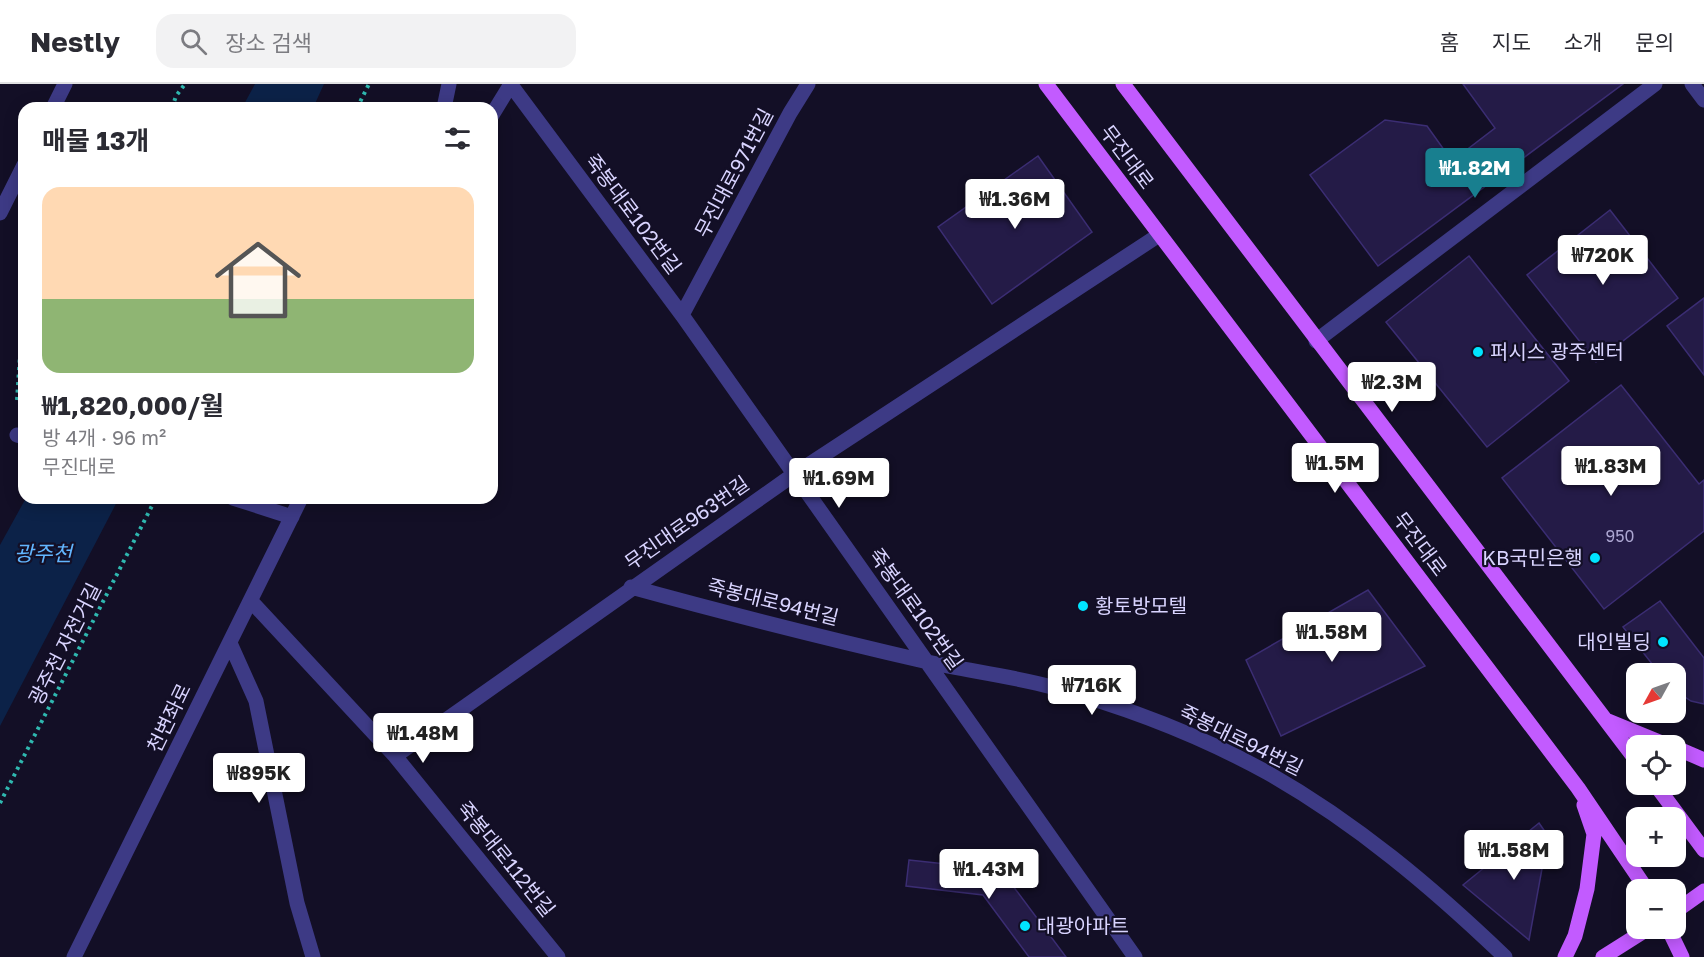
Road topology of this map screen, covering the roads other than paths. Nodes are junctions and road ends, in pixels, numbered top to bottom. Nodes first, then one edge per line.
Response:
1 (65, 84) edge
2 (449, 84) edge
3 (511, 84) edge
4 (808, 84) edge
5 (1046, 84) edge
6 (1123, 84) edge
7 (1655, 84) edge
8 (1692, 84) edge
9 (1704, 100) edge
10 (56, 102) edge
11 (445, 102) edge
12 (498, 105) edge
13 (18, 177) edge
14 (0, 213) edge
15 (1159, 235) junction
16 (682, 315) junction
17 (1316, 341) junction
18 (793, 475) junction
19 (252, 504) edge
20 (299, 504) edge
21 (292, 517) junction
22 (631, 587) junction
23 (251, 602) junction
24 (230, 643) junction
25 (929, 662) junction
26 (1607, 720) junction
27 (1643, 735) edge
28 (1626, 746) edge
29 (1686, 752) edge
30 (395, 756) junction
31 (1704, 760) edge
32 (1578, 789) junction
33 (1663, 795) edge
34 (1704, 850) edge
35 (1639, 879) edge
36 (1704, 891) edge
37 (1686, 904) edge
38 (1631, 939) edge
39 (1673, 939) edge
40 (74, 957) edge
41 (313, 957) edge
42 (558, 957) edge
43 (1135, 957) edge
44 (1505, 957) edge
45 (1564, 957) edge
46 (1604, 957) edge
47 (1682, 957) edge

1 - 10 street
2 - 11 street
3 - 12 street
3 - 16 street, 죽봉대로102번길
4 - 16 street, 무진대로971번길
5 - 15 main road, 무진대로
6 - 17 main road, 무진대로
7 - 17 street
8 - 9 street
13 - 14 street
15 - 18 street, 무진대로963번길
15 - 32 main road, 무진대로
16 - 18 street, 죽봉대로102번길
17 - 26 main road, 무진대로
18 - 22 street, 무진대로963번길
18 - 25 street, 죽봉대로102번길
19 - 21 street
20 - 21 street, 천변좌로
21 - 23 street, 천변좌로
22 - 25 street, 죽봉대로94번길
22 - 30 street, 무진대로963번길
23 - 24 street, 천변좌로
23 - 30 street, 죽봉대로112번길
24 - 40 street, 천변좌로
24 - 41 street
25 - 43 street, 죽봉대로102번길
25 - 44 street, 죽봉대로94번길
26 - 27 main road
26 - 28 main road, 무진대로
29 - 31 main road
30 - 42 street, 죽봉대로112번길
32 - 35 main road, 무진대로
32 - 45 main road
33 - 34 main road
36 - 37 main road
38 - 46 main road
39 - 47 main road

